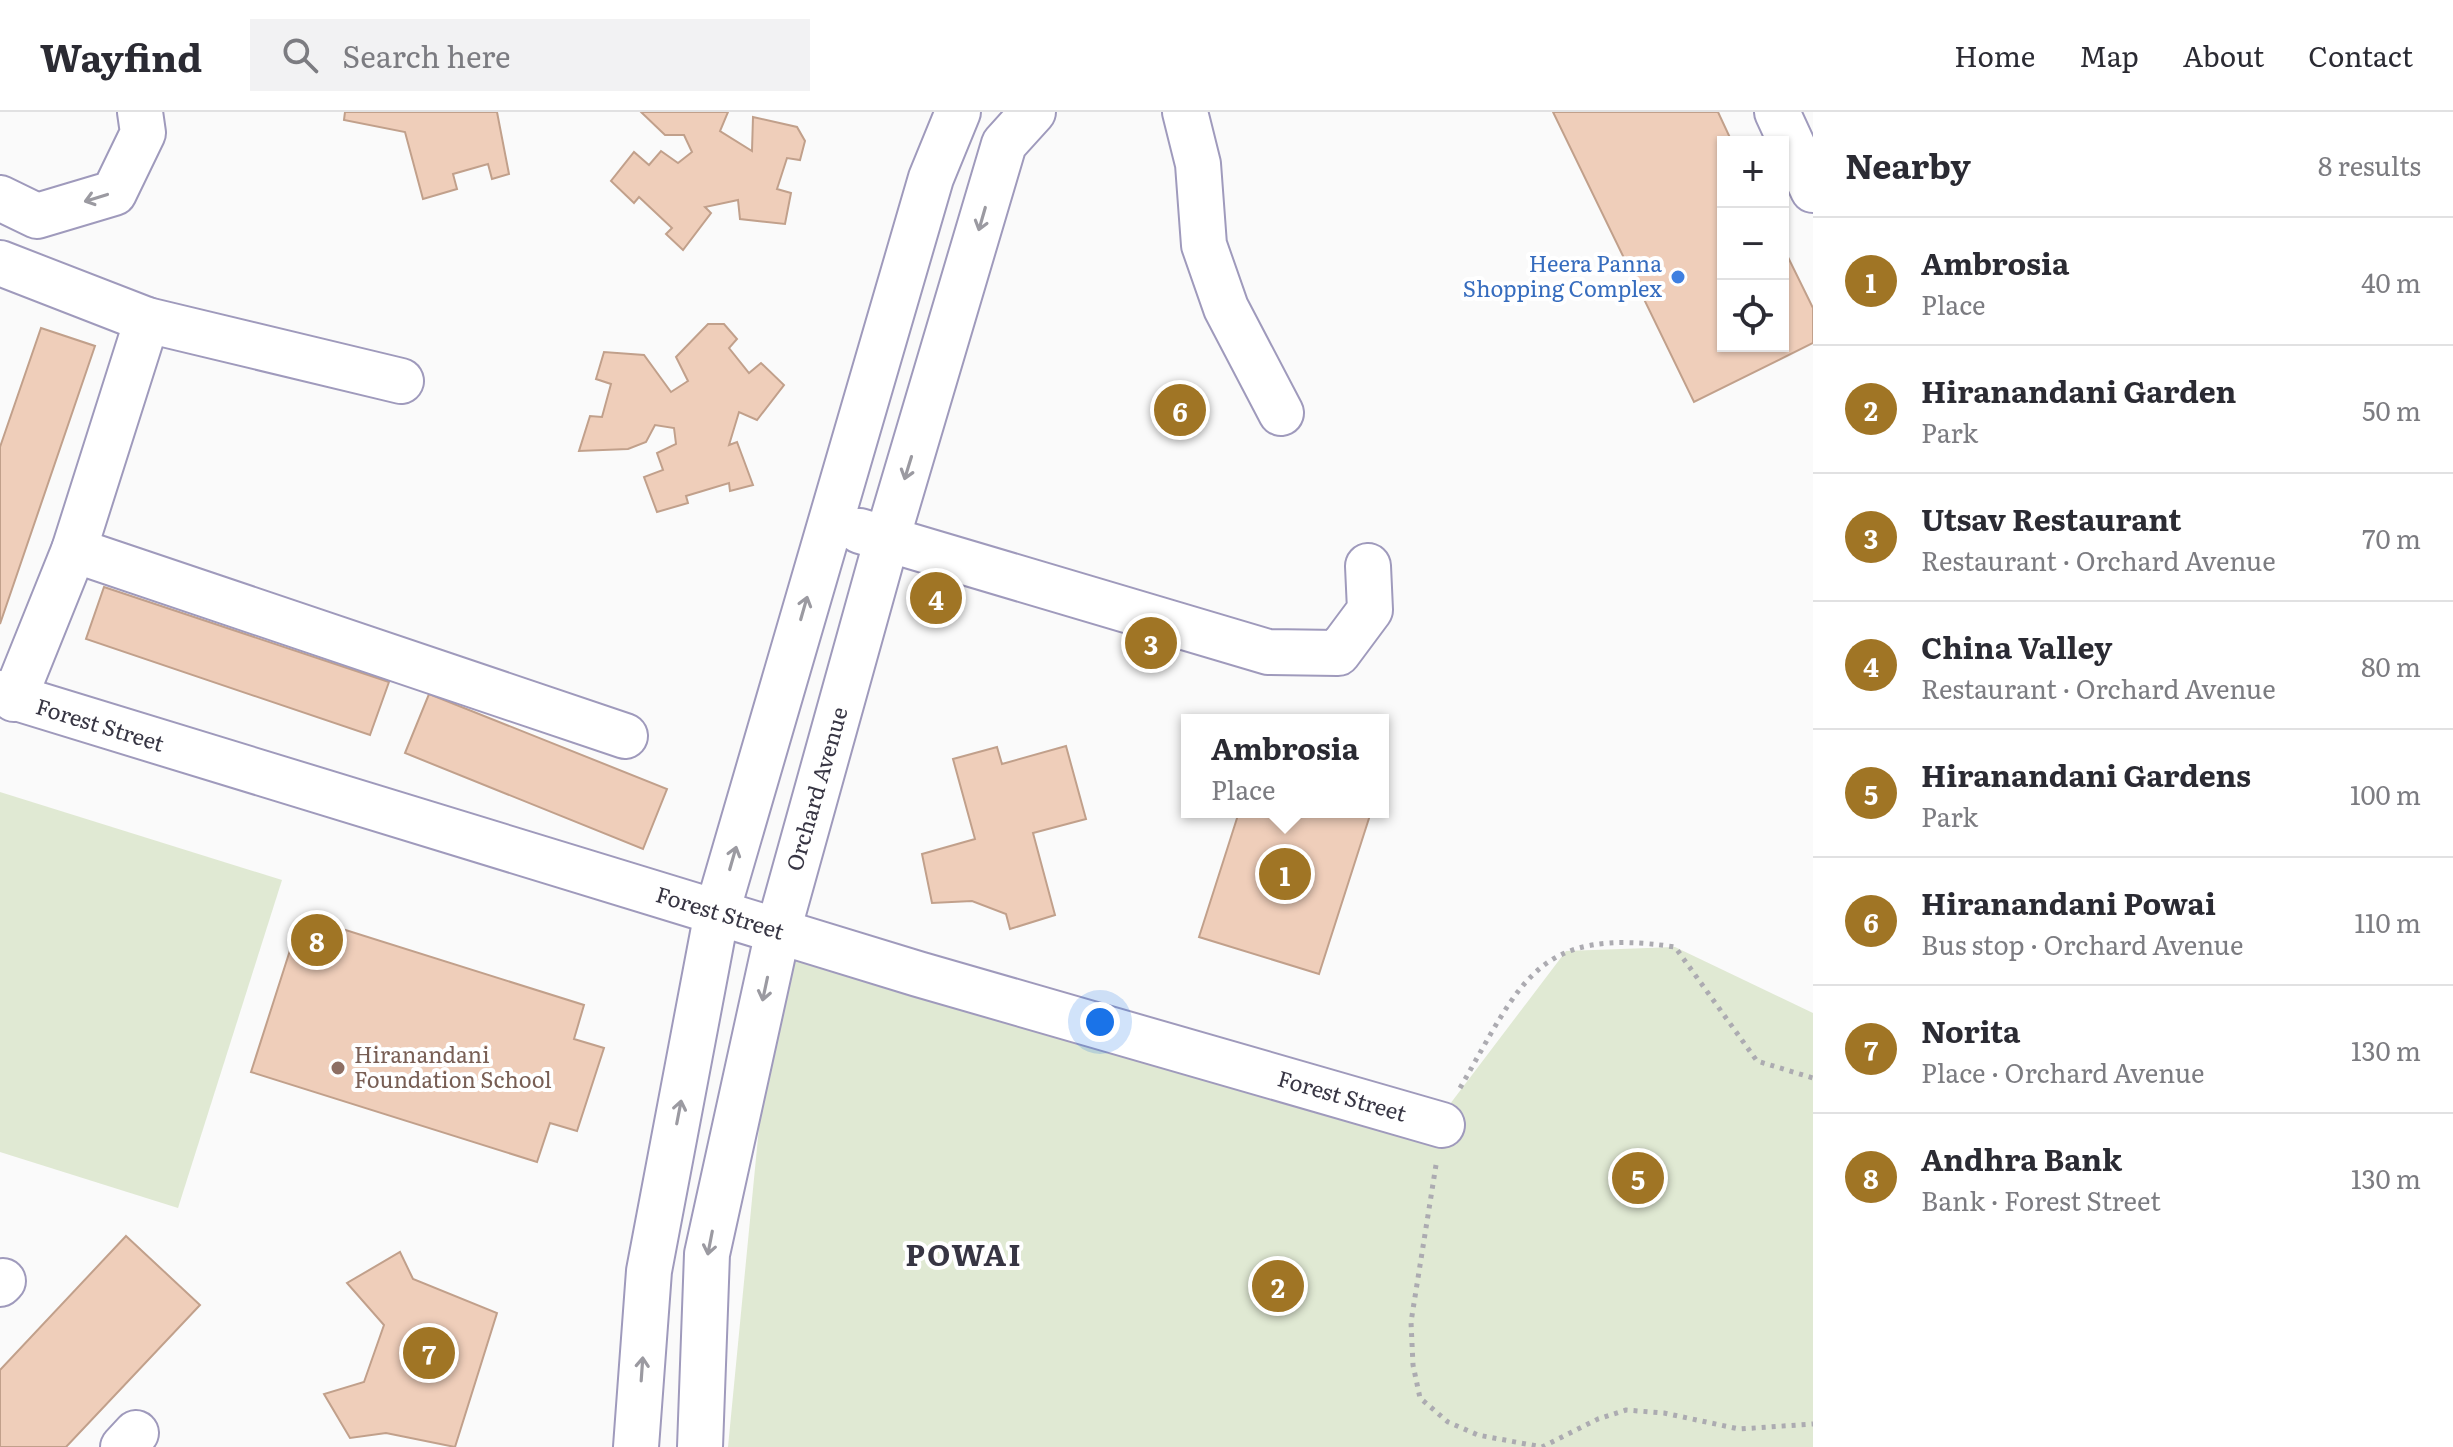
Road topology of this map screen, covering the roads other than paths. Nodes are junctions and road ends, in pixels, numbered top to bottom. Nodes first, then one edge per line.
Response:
1 (140, 112) edge
2 (959, 112) edge
3 (1033, 112) edge
4 (1185, 112) edge
5 (1777, 112) edge
6 (1004, 144) junction
7 (1813, 190) edge
8 (0, 198) edge
9 (2, 275) edge
10 (147, 320) junction
11 (401, 381) dead end
12 (1281, 413) dead end
13 (829, 523) junction
14 (887, 539) junction
15 (74, 550) junction
16 (1368, 566) dead end
17 (7, 696) edge
18 (625, 736) dead end
19 (717, 912) junction
20 (778, 931) junction
21 (1442, 1125) road end
22 (636, 1447) edge
23 (700, 1447) edge

1 -> 8 street
2 - 6 street
2 - 13 street
3 - 6 street
4 - 12 street
5 - 7 street
6 -> 14 street, Orchard Avenue
9 - 10 street
10 - 11 street
10 - 15 street
13 - 14 street
19 -> 13 street
14 - 16 street
14 - 20 street, Orchard Avenue
15 - 17 street
15 - 18 street
17 - 19 street, Forest Street
19 - 20 street, Forest Street
22 -> 19 street
20 - 21 street, Forest Street
20 -> 23 street, Orchard Avenue

